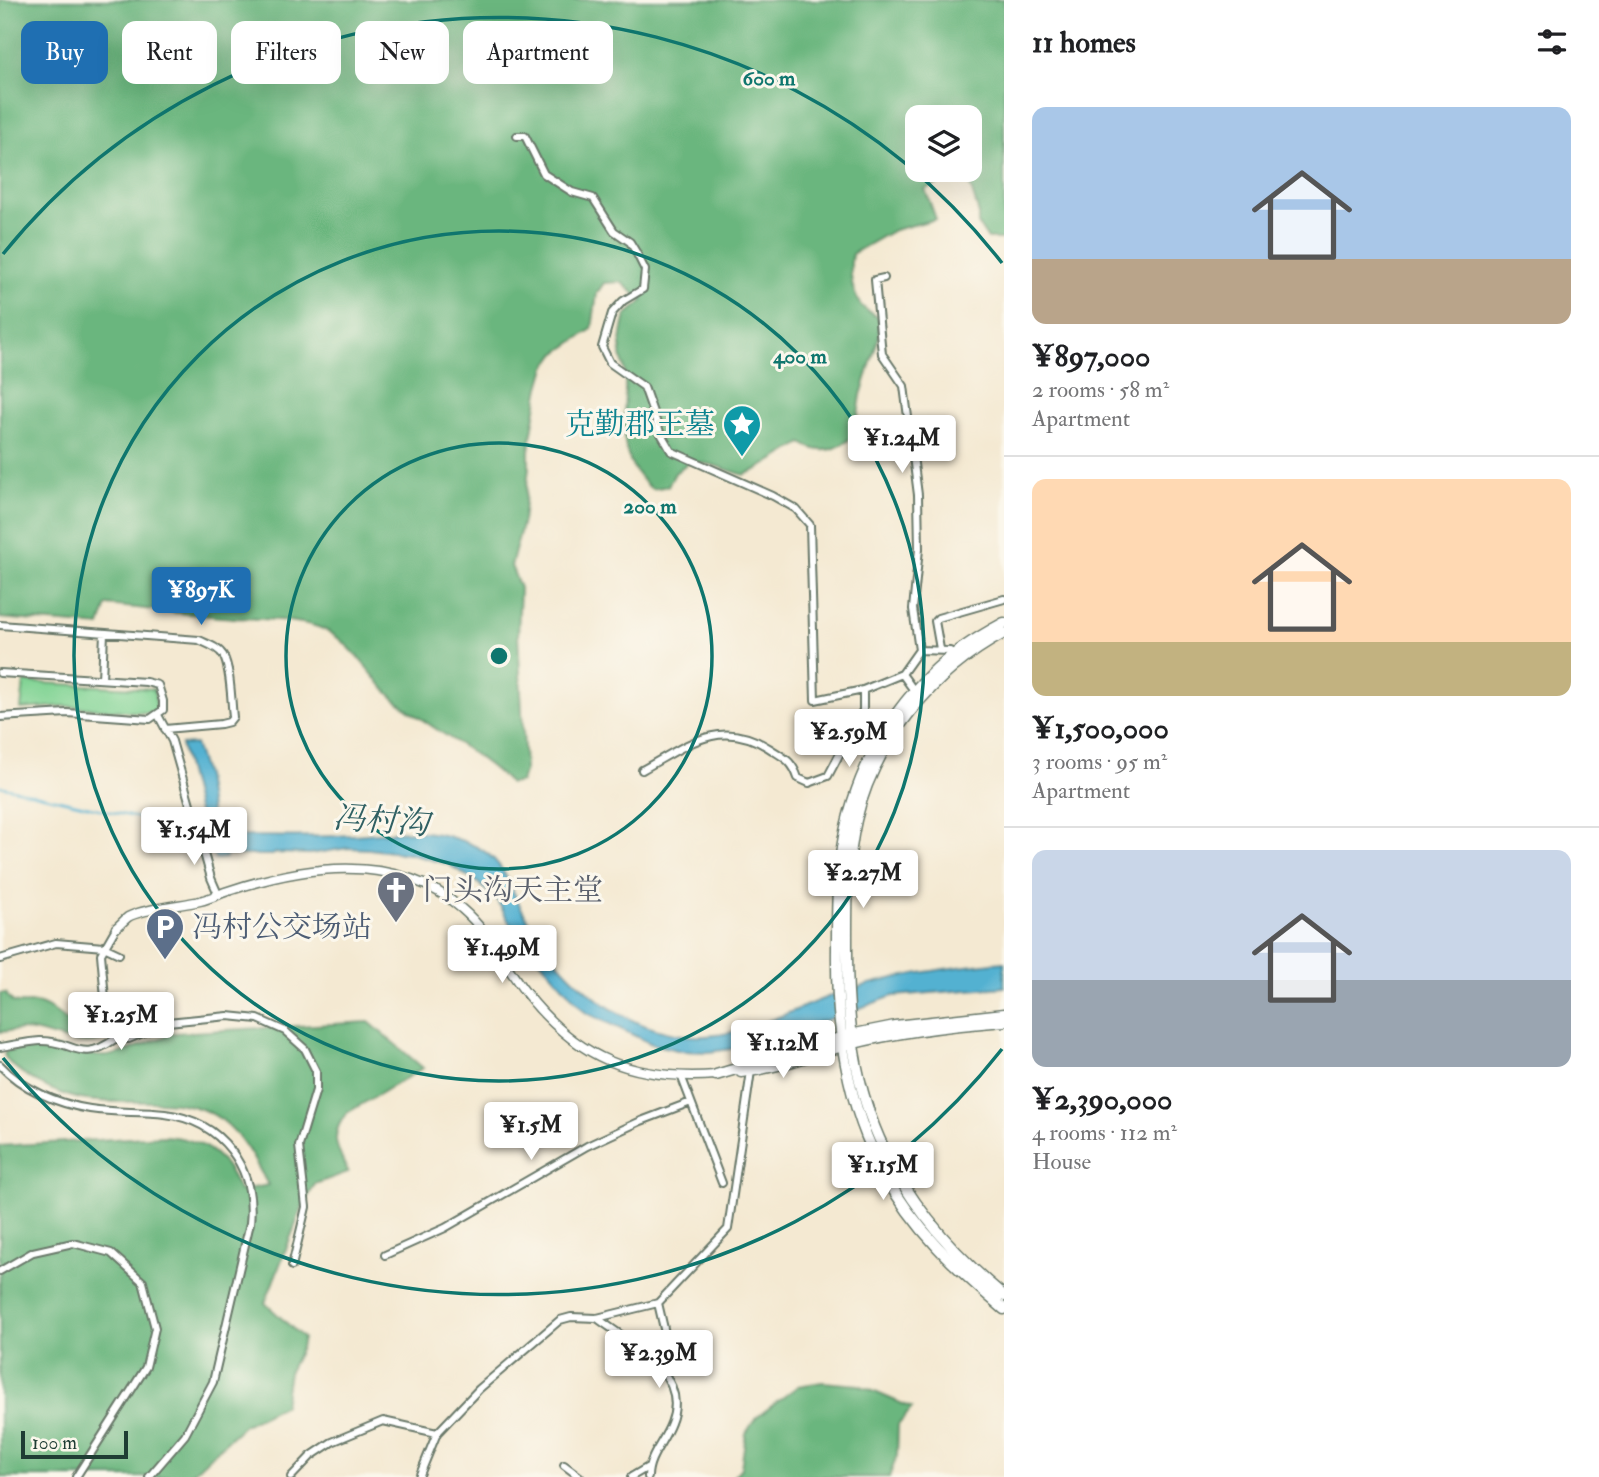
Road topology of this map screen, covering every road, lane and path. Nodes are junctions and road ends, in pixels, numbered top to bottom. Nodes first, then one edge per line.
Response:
1 (517, 136) dead end
2 (884, 278) dead end
3 (1004, 599) edge
4 (1004, 623) edge
5 (0, 625) edge
6 (104, 633) junction
7 (1004, 633) edge
8 (940, 649) junction
9 (919, 650) junction
10 (958, 659) junction
11 (0, 673) edge
12 (902, 674) junction
13 (102, 679) junction
14 (863, 690) junction
15 (915, 692) junction
16 (158, 715) junction
17 (0, 717) edge
18 (856, 727) junction
19 (165, 729) junction
20 (880, 741) junction
21 (642, 770) dead end
22 (218, 894) junction
23 (116, 928) joint
24 (104, 947) junction
25 (120, 954) dead end
26 (0, 959) edge
27 (1004, 1014) edge
28 (1004, 1021) edge
29 (115, 1039) junction
30 (846, 1041) junction
31 (0, 1047) edge
32 (0, 1065) edge
33 (751, 1071) junction
34 (716, 1075) junction
35 (682, 1077) junction
36 (691, 1102) junction
37 (722, 1183) dead end
38 (385, 1255) dead end
39 (292, 1266) dead end
40 (0, 1270) edge
41 (1004, 1296) edge
42 (658, 1303) junction
43 (1004, 1309) edge
44 (597, 1318) junction
45 (662, 1368) junction
46 (437, 1433) junction
47 (564, 1465) dead end
48 (648, 1467) junction
49 (76, 1477) edge
50 (149, 1477) edge
51 (290, 1477) edge
52 (419, 1477) edge
53 (580, 1477) edge
54 (631, 1477) edge
55 (648, 1477) edge

1 - 14 street
2 - 9 street
3 - 8 street
4 - 10 main road
5 - 6 street
6 - 13 street
6 - 19 street
7 - 10 main road
8 - 9 street
8 - 10 street
9 - 12 street
10 - 15 main road
10 - 30 main road
11 - 13 street
12 - 14 street
12 - 15 street
13 - 16 street
14 - 18 street
15 - 20 main road
16 - 17 street
16 - 19 street
18 - 20 street
18 - 21 street
19 - 22 street
20 - 30 main road
22 - 23 street
22 - 35 street
23 - 24 street
24 - 25 street
24 - 26 street
24 - 29 street
27 - 30 main road
28 - 30 main road
29 - 31 street
29 - 39 street
30 - 33 main road
30 - 34 main road
30 - 41 main road
30 - 43 main road
32 - 50 street
33 - 34 main road
33 - 42 street
34 - 35 street
35 - 36 street
36 - 37 street
36 - 38 street
40 - 49 street
42 - 44 street
42 - 45 street
44 - 45 street
44 - 46 street
45 - 48 street
46 - 51 street
46 - 52 street
47 - 53 street
48 - 54 street
48 - 55 street

